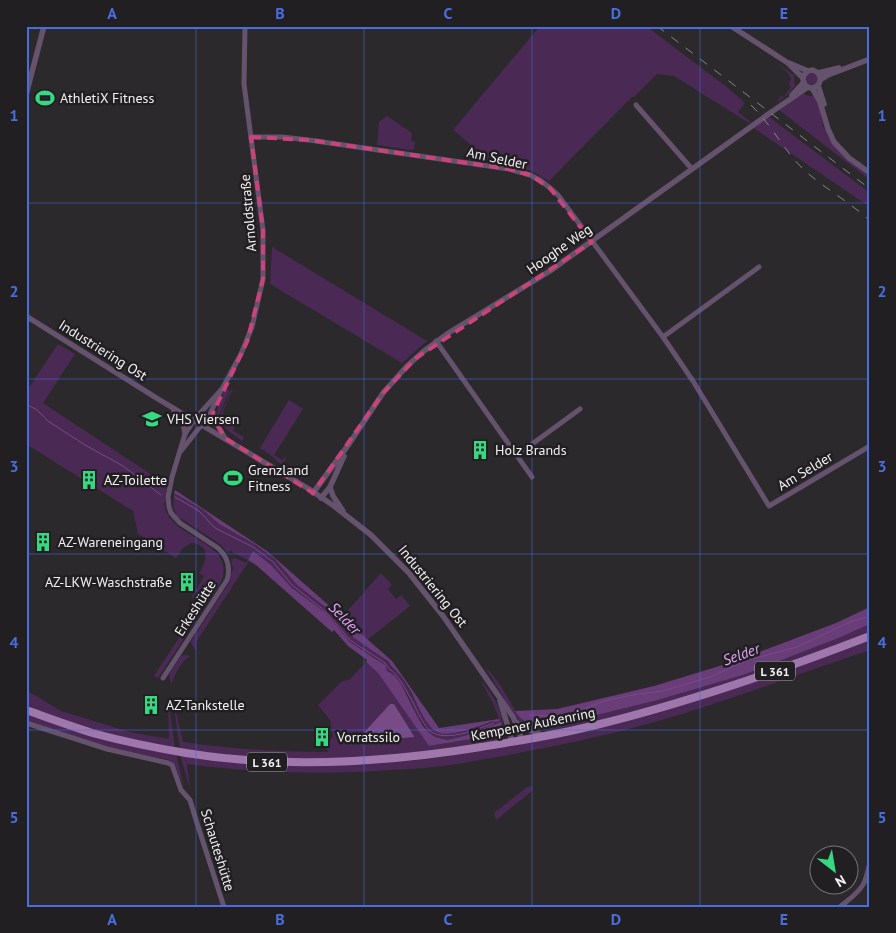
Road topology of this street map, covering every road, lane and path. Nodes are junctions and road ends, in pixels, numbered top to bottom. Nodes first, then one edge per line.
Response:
1 (44, 26) edge
2 (245, 26) edge
3 (731, 26) edge
4 (870, 59) edge
5 (788, 63) junction
6 (854, 65) junction
7 (808, 71) junction
8 (818, 73) junction
9 (811, 83) junction
10 (26, 95) edge
11 (636, 104) dead end
12 (250, 137) junction
13 (692, 169) junction
14 (870, 173) edge
15 (592, 242) junction
16 (759, 267) dead end
17 (26, 316) edge
18 (663, 337) junction
19 (436, 341) junction
20 (222, 389) junction
21 (173, 408) junction
22 (580, 410) dead end
23 (212, 411) junction
24 (194, 420) junction
25 (202, 425) junction
26 (185, 434) junction
27 (225, 438) junction
28 (349, 444) junction
29 (870, 446) edge
30 (180, 454) junction
31 (517, 455) junction
32 (532, 477) dead end
33 (330, 486) junction
34 (313, 492) junction
35 (321, 498) junction
36 (345, 515) junction
37 (870, 636) edge
38 (163, 678) dead end
39 (498, 697) junction
40 (26, 710) edge
41 (26, 723) edge
42 (516, 723) junction
43 (544, 736) junction
44 (521, 740) junction
45 (512, 742) junction
46 (870, 863) edge
47 (224, 907) edge
48 (840, 907) edge

1 - 10 street
2 - 12 street, Arnoldstraße
3 - 5 street
4 - 6 street
5 - 7 street
5 - 9 street
6 - 8 street
6 - 9 street
7 - 8 street
7 - 9 street
8 - 9 street
9 - 13 street, Hooghe Weg
9 - 14 street
11 - 13 street
12 - 15 street, Am Selder
12 - 20 street, Arnoldstraße
13 - 15 street, Hooghe Weg
15 - 18 street, Am Selder
15 - 19 street, Hooghe Weg
16 - 18 street
17 - 21 street, Industriering Ost
18 - 29 street, Am Selder
19 - 28 street, Hooghe Weg
19 - 31 street
20 - 23 street, Arnoldstraße
20 - 24 street, Arnoldstraße
21 - 24 street, Industriering Ost
21 - 26 street
22 - 31 street
23 - 25 street, Arnoldstraße
23 - 27 street
24 - 25 street, Industriering Ost
24 - 26 street, Erkeshütte
25 - 27 street, Industriering Ost
25 - 30 street, Erkeshütte
26 - 30 street, Erkeshütte
27 - 34 street, Industriering Ost
28 - 33 street, Hooghe Weg
28 - 34 street, Hooghe Weg
30 - 38 street, Erkeshütte
31 - 32 street
33 - 35 street, Hooghe Weg
33 - 36 street
34 - 35 street, Industriering Ost
35 - 36 street, Industriering Ost
36 - 39 street, Industriering Ost
37 - 43 main road, Kempener Außenring / L 361
39 - 42 street, Industriering Ost
39 - 45 street, Industriering Ost
40 - 45 main road, Kempener Außenring / L 361
41 - 47 street, Schauteshütte
42 - 43 street
42 - 44 street, Industriering Ost
43 - 44 main road, Kempener Außenring / L 361
44 - 45 main road, Kempener Außenring / L 361
46 - 48 street

